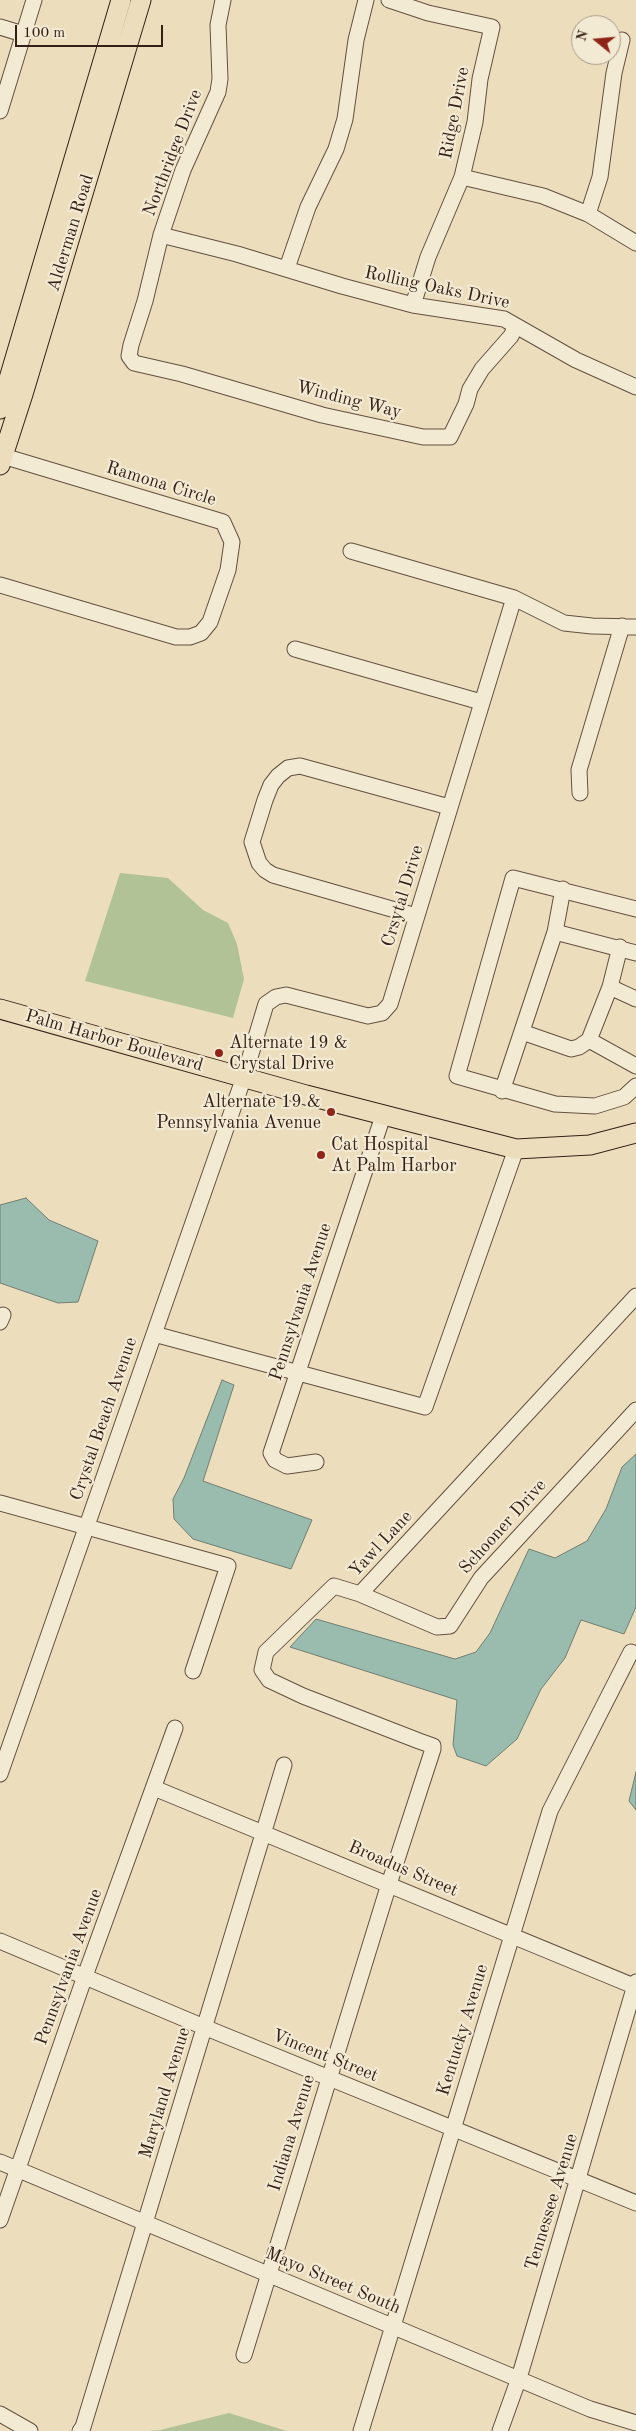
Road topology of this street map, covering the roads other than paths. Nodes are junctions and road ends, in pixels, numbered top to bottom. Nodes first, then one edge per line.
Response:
1 (34, 0) edge
2 (121, 0) edge
3 (141, 0) edge
4 (223, 0) edge
5 (366, 0) edge
6 (389, 0) edge
7 (0, 27) edge
8 (23, 34) junction
9 (622, 40) dead end
10 (0, 111) edge
11 (462, 177) junction
12 (588, 214) junction
13 (161, 235) junction
14 (636, 243) edge
15 (286, 268) junction
16 (413, 305) junction
17 (516, 326) junction
18 (131, 345) joint
19 (636, 388) edge
20 (0, 409) edge
21 (2, 460) edge
22 (351, 551) dead end
23 (0, 585) edge
24 (514, 598) junction
25 (629, 626) edge
26 (295, 648) dead end
27 (481, 702) junction
28 (580, 793) dead end
29 (449, 807) junction
30 (564, 889) junction
31 (636, 909) edge
32 (416, 916) junction
33 (554, 932) junction
34 (620, 947) junction
35 (636, 953) edge
36 (610, 987) junction
37 (636, 999) edge
38 (0, 1009) edge
39 (522, 1032) junction
40 (589, 1040) junction
41 (636, 1066) edge
42 (244, 1077) junction
43 (636, 1086) edge
44 (502, 1090) junction
45 (383, 1116) junction
46 (636, 1133) edge
47 (516, 1149) junction
48 (636, 1296) edge
49 (154, 1334) junction
50 (297, 1374) junction
51 (636, 1410) edge
52 (316, 1462) dead end
53 (0, 1503) edge
54 (87, 1526) junction
55 (360, 1594) junction
56 (631, 1652) dead end
57 (192, 1671) dead end
58 (175, 1728) dead end
59 (433, 1752) joint
60 (284, 1765) dead end
61 (0, 1774) edge
62 (154, 1788) junction
63 (263, 1832) junction
64 (389, 1884) junction
65 (512, 1936) junction
66 (0, 1941) edge
67 (85, 1976) junction
68 (635, 1985) edge
69 (204, 2027) junction
70 (328, 2078) junction
71 (452, 2128) junction
72 (0, 2162) edge
73 (18, 2170) junction
74 (578, 2179) junction
75 (636, 2203) edge
76 (0, 2220) edge
77 (145, 2223) junction
78 (267, 2274) junction
79 (394, 2326) junction
80 (244, 2355) dead end
81 (519, 2378) junction
82 (0, 2414) edge
83 (636, 2423) edge
84 (30, 2431) edge
85 (80, 2431) edge
86 (361, 2431) edge
87 (500, 2431) edge

1 - 8 street
2 - 20 main road, Alderman Road
3 - 21 main road, Alderman Road
4 - 13 street, Northridge Drive
5 - 15 street
6 - 11 street, Ridge Drive
7 - 8 street
8 - 10 street
9 - 12 street
11 - 12 street
11 - 16 street, Ridge Drive
12 - 14 street
13 - 15 street, Rolling Oaks Drive
13 - 18 street, Northridge Drive
15 - 16 street, Rolling Oaks Drive
16 - 17 street, Rolling Oaks Drive
17 - 18 street, Winding Way
17 - 19 street, Rolling Oaks Drive
21 - 23 street, Ramona Circle
22 - 24 street
24 - 25 street
24 - 27 street, Crsytal Drive
25 - 28 street
26 - 27 street
27 - 29 street, Crsytal Drive
29 - 32 street, Crsytal Drive
29 - 32 street
30 - 31 street
30 - 33 street
30 - 44 street
32 - 42 street, Crsytal Drive
33 - 34 street
33 - 39 street
34 - 35 street
34 - 36 street
36 - 37 street
36 - 40 street
38 - 42 main road, Palm Harbor Boulevard
39 - 40 street
39 - 44 street
40 - 41 street
42 - 45 main road, Palm Harbor Boulevard
42 - 49 street, Crystal Beach Avenue
43 - 44 street
45 - 47 main road, Palm Harbor Boulevard
45 - 50 street, Pennsylvania Avenue
46 - 47 main road, Palm Harbor Boulevard
47 - 50 street
48 - 55 street, Yawl Lane
49 - 50 street
49 - 54 street, Crystal Beach Avenue
50 - 52 street, Pennsylvania Avenue
51 - 55 street, Schooner Drive
53 - 54 street
54 - 57 street
54 - 61 street, Crystal Beach Avenue
55 - 59 street, Yawl Lane
56 - 65 street, Kentucky Avenue
58 - 62 street, Pennsylvania Avenue
59 - 64 street, Indiana Avenue
60 - 63 street, Maryland Avenue
62 - 63 street, Broadus Street
62 - 67 street, Pennsylvania Avenue
63 - 64 street, Broadus Street
63 - 69 street, Maryland Avenue
64 - 65 street, Broadus Street
64 - 70 street, Indiana Avenue
65 - 68 street, Broadus Street
65 - 71 street, Kentucky Avenue
66 - 67 street, Vincent Street
67 - 69 street, Vincent Street
67 - 73 street, Pennsylvania Avenue
68 - 74 street, Tennessee Avenue
69 - 70 street, Vincent Street
69 - 77 street, Maryland Avenue
70 - 71 street, Vincent Street
70 - 78 street, Indiana Avenue
71 - 74 street, Vincent Street
71 - 79 street, Kentucky Avenue
72 - 73 street, Mayo Street South
73 - 76 street, Pennsylvania Avenue
73 - 77 street, Mayo Street South
74 - 75 street, Vincent Street
74 - 81 street, Tennessee Avenue
77 - 78 street, Mayo Street South
77 - 85 street, Maryland Avenue
78 - 79 street, Mayo Street South
78 - 80 street, Indiana Avenue
79 - 81 street, Mayo Street South
79 - 86 street, Kentucky Avenue
81 - 83 street, Mayo Street South
81 - 87 street, Tennessee Avenue
82 - 84 street

